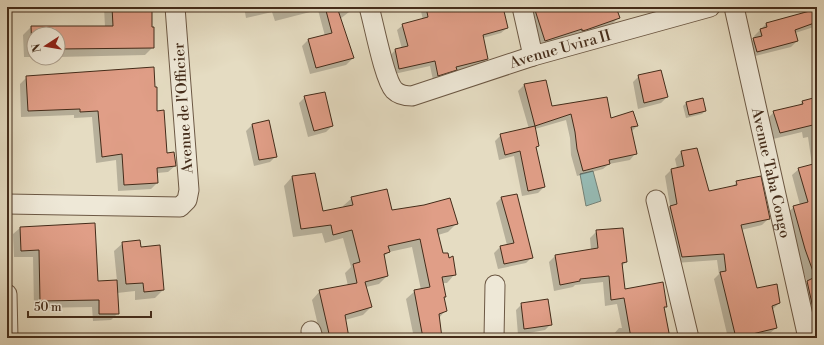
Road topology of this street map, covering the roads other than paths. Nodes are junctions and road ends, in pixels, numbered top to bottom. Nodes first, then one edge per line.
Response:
1 (175, 7) edge
2 (369, 7) edge
3 (522, 7) edge
4 (710, 7) edge
5 (734, 7) edge
6 (534, 56) junction
7 (656, 200) dead end
8 (7, 204) edge
9 (495, 285) dead end
10 (7, 294) edge
11 (8, 338) edge
12 (494, 338) edge
13 (689, 338) edge
14 (808, 338) edge

1 - 8 street, Avenue de l'Officier
2 - 6 street, Avenue Uvira II
3 - 6 street
4 - 6 street, Avenue Uvira II
5 - 14 street, Avenue Taba Congo
7 - 13 street
9 - 12 street
10 - 11 street

